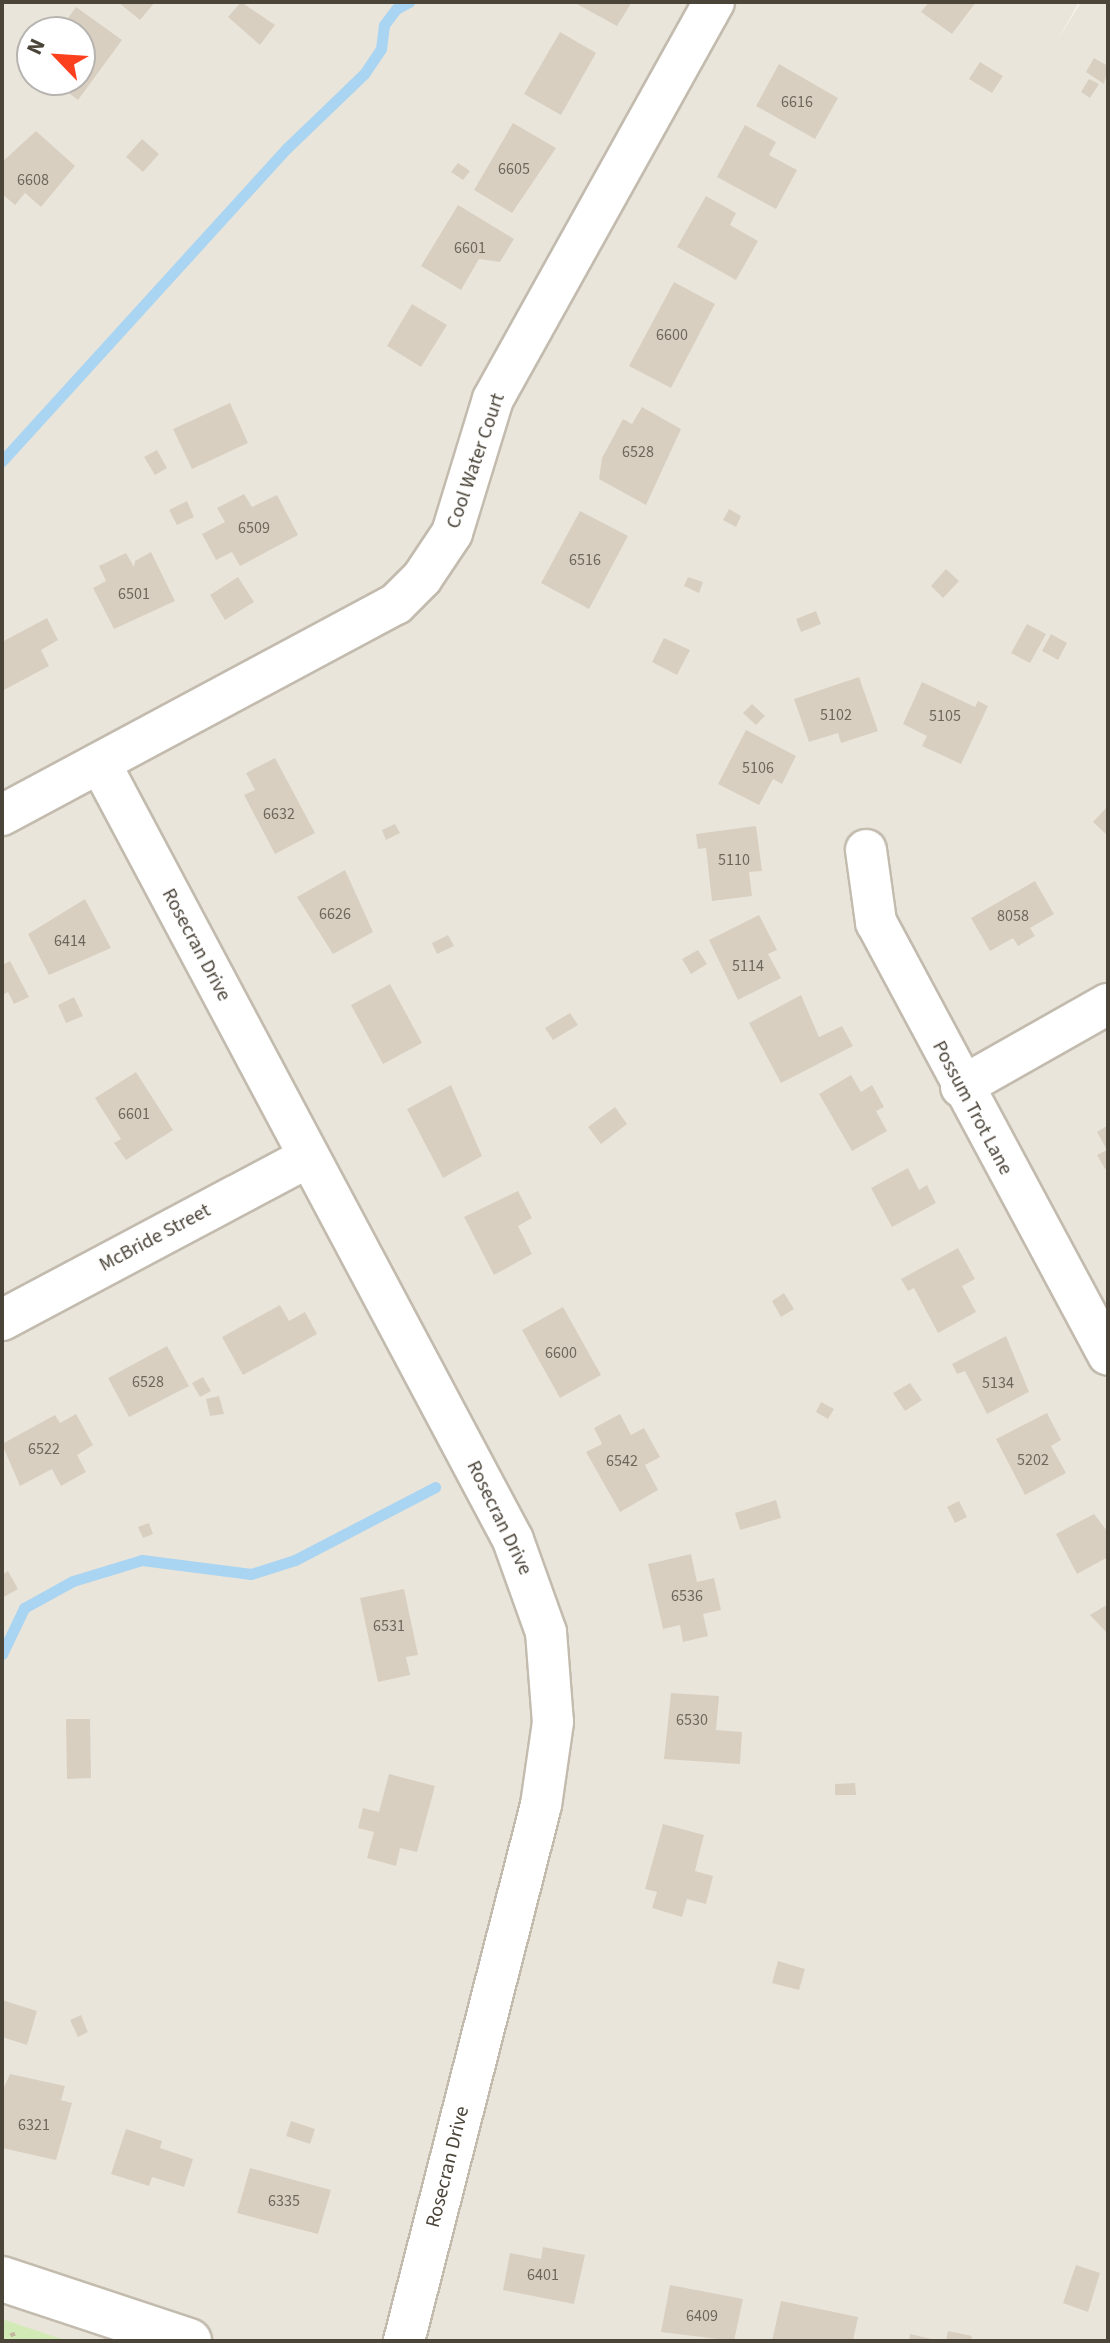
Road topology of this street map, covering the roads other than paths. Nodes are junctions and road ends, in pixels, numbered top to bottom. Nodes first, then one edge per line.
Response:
1 (714, 2) edge
2 (101, 765) junction
3 (2, 815) edge
4 (866, 850) dead end
5 (1108, 1004) edge
6 (961, 1087) junction
7 (308, 1157) junction
8 (2, 1320) edge
9 (1108, 1355) edge
10 (2, 2279) edge
11 (189, 2341) edge
12 (404, 2341) edge

1 - 2 street, Cool Water Court
2 - 3 street, Cool Water Court
2 - 7 street, Rosecran Drive
4 - 6 street, Possum Trot Lane
5 - 6 street
6 - 9 street, Possum Trot Lane
7 - 8 street, McBride Street
7 - 12 street, Rosecran Drive
10 - 11 street

